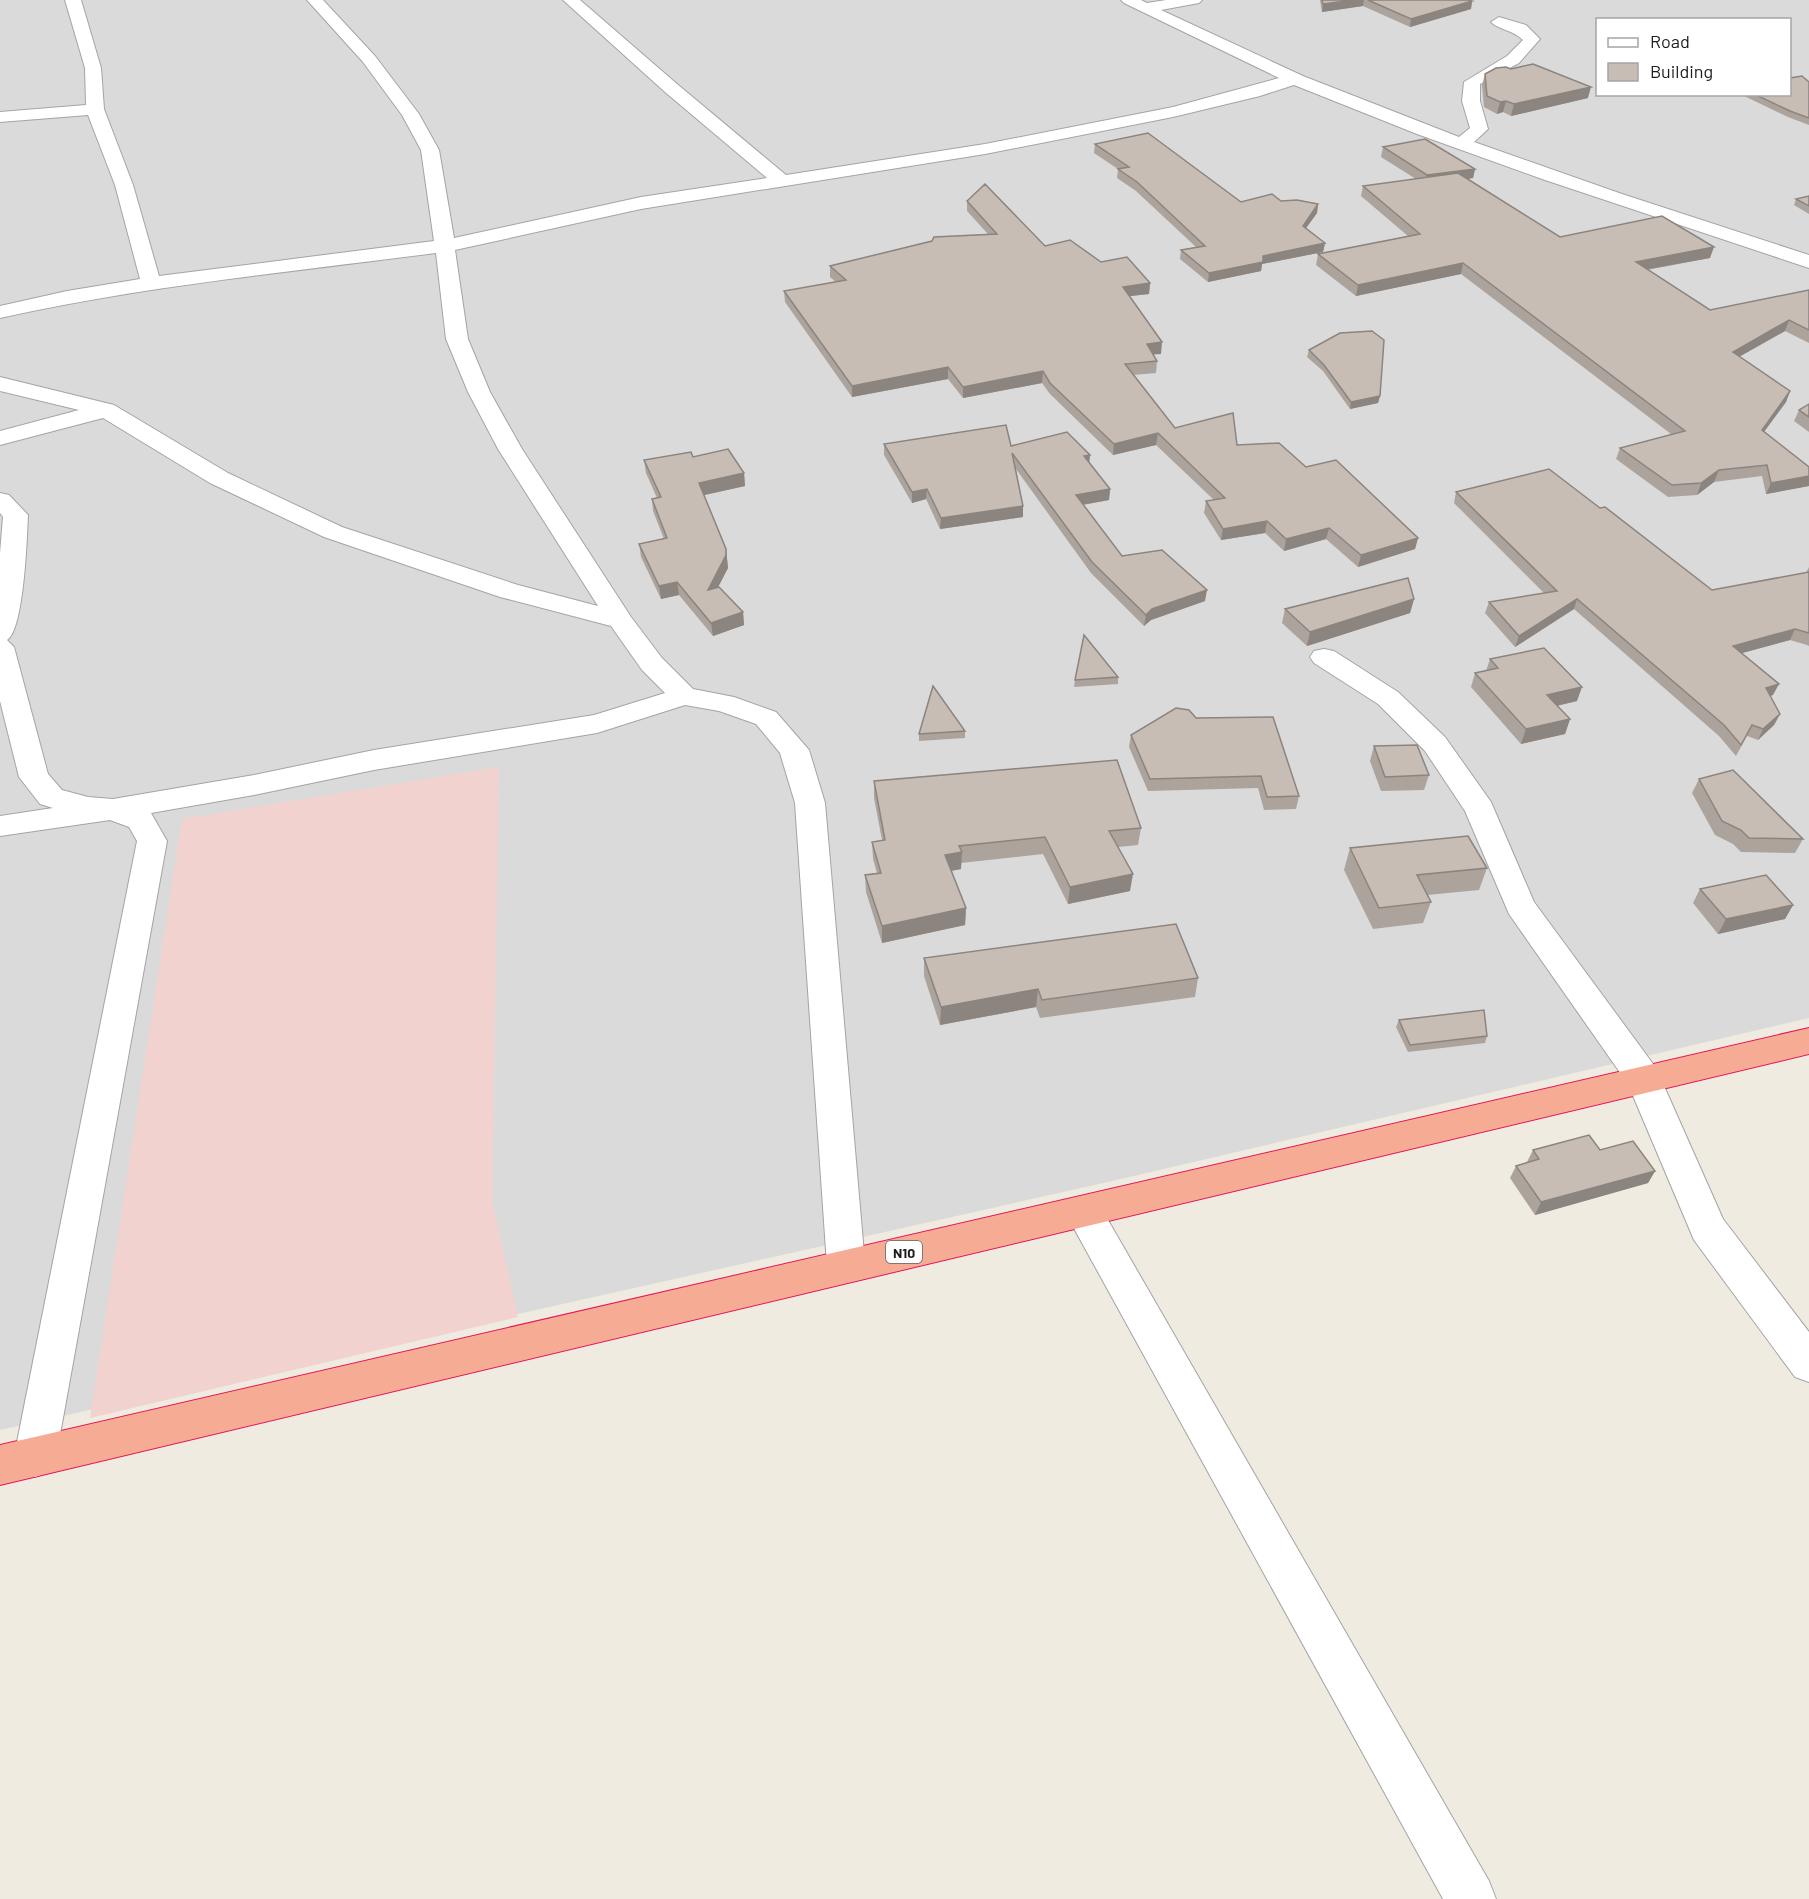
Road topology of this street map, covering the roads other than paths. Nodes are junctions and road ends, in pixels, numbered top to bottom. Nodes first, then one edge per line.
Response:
1 (73, 0) edge
2 (315, 0) edge
3 (571, 0) edge
4 (1129, 0) edge
5 (1194, 0) edge
6 (1146, 8) junction
7 (1499, 22) dead end
8 (1294, 79) junction
9 (95, 109) junction
10 (0, 117) edge
11 (1462, 143) junction
12 (784, 182) junction
13 (445, 246) junction
14 (1809, 262) edge
15 (152, 283) junction
16 (67, 297) junction
17 (0, 300) edge
18 (0, 312) edge
19 (0, 384) edge
20 (106, 410) junction
21 (0, 438) edge
22 (0, 500) edge
23 (5, 599) edge
24 (620, 620) junction
25 (0, 634) edge
26 (0, 647) edge
27 (1324, 657) dead end
28 (684, 696) junction
29 (113, 809) junction
30 (0, 826) edge
31 (1809, 1041) edge
32 (1643, 1078) junction
33 (1084, 1212) junction
34 (846, 1265) junction
35 (1809, 1364) edge
36 (18, 1461) edge
37 (1471, 1899) edge

1 - 9 street
2 - 13 street
3 - 12 street
4 - 6 street
5 - 6 street
6 - 8 street
7 - 11 street
8 - 11 street
8 - 12 street
9 - 10 street
9 - 15 street
11 - 14 street
12 - 13 street
13 - 15 street
13 - 24 street
15 - 16 street
16 - 17 street
16 - 18 street
19 - 20 street
20 - 21 street
20 - 24 street
22 - 23 street
23 - 25 street
24 - 28 street
26 - 29 street
27 - 32 street
28 - 29 street
28 - 34 street
29 - 30 street
29 - 36 street
31 - 32 highway, N10
32 - 33 highway, N10
32 - 35 street
33 - 34 highway, N10
33 - 37 street
34 - 36 highway, N10

